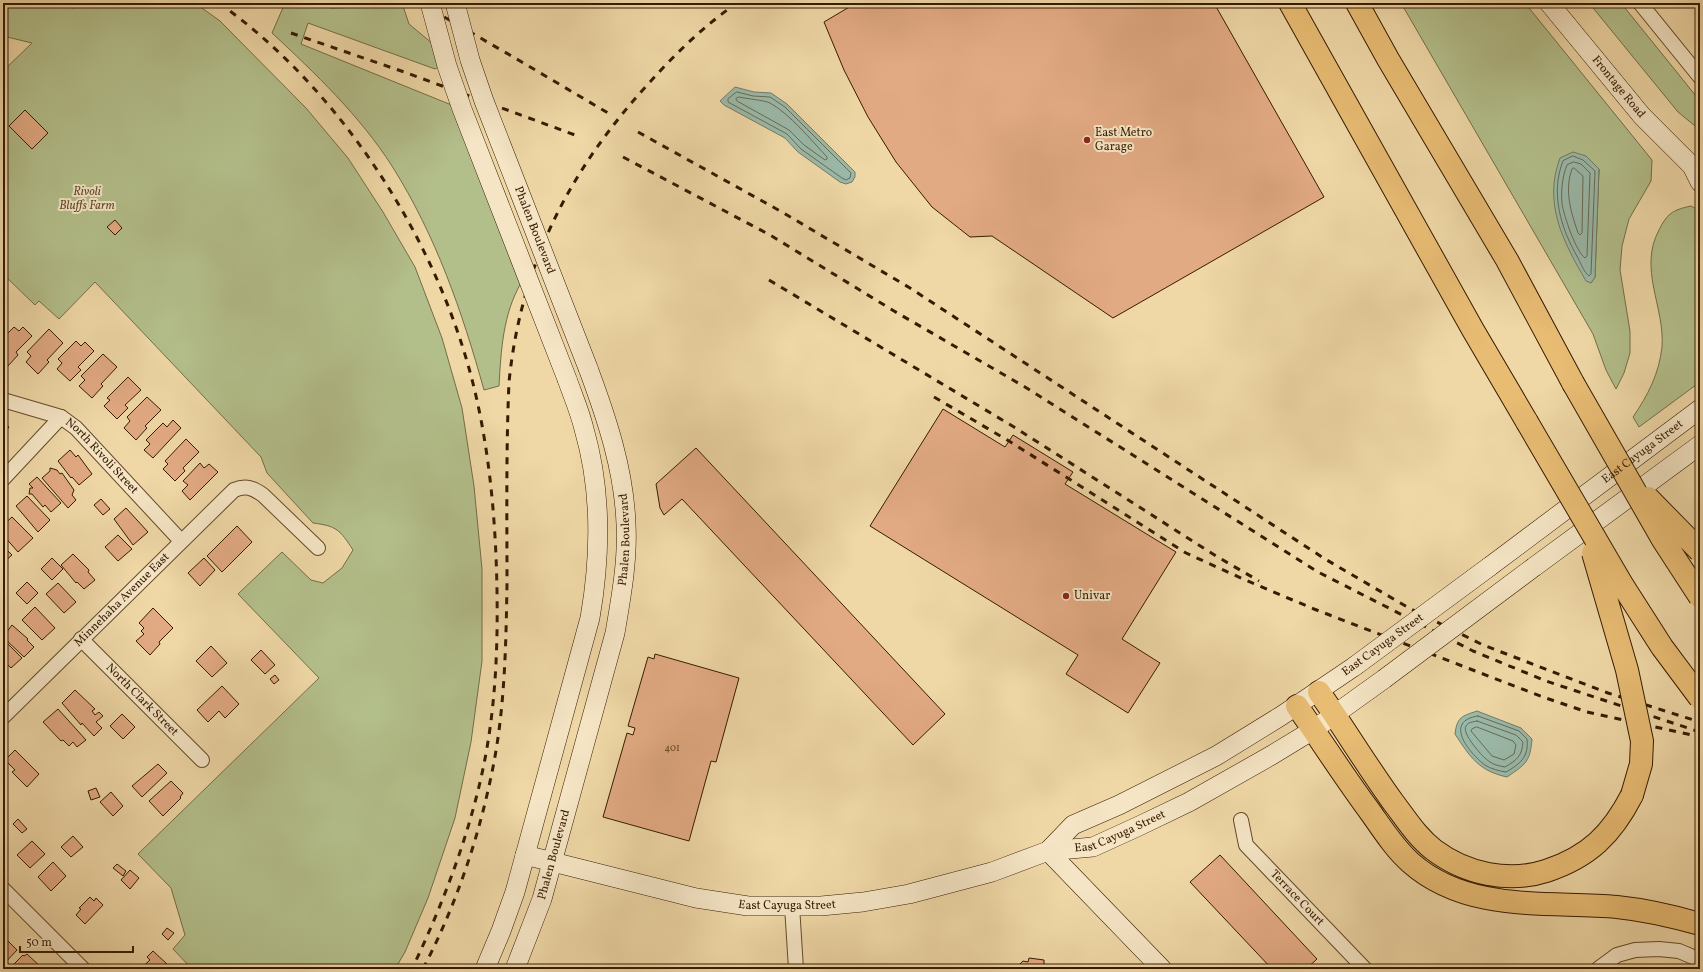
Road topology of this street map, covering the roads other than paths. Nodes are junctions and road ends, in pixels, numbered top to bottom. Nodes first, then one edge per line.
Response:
1 (430, 3) edge
2 (455, 3) edge
3 (1290, 3) edge
4 (1357, 3) edge
5 (1549, 3) edge
6 (1640, 3) edge
7 (1700, 78) edge
8 (1697, 172) edge
9 (3, 400) edge
10 (1700, 409) edge
11 (61, 417) junction
12 (1700, 445) edge
13 (1626, 476) junction
14 (3, 479) edge
15 (1582, 517) junction
16 (181, 541) junction
17 (318, 548) dead end
18 (1700, 551) edge
19 (1700, 597) edge
20 (81, 639) junction
21 (1319, 692) junction
22 (1700, 698) edge
23 (1297, 706) junction
24 (1334, 714) junction
25 (3, 717) edge
26 (1313, 730) junction
27 (202, 760) dead end
28 (1241, 820) dead end
29 (1048, 851) junction
30 (525, 855) junction
31 (552, 863) junction
32 (3, 889) edge
33 (792, 906) junction
34 (1700, 924) edge
35 (1700, 960) edge
36 (83, 969) edge
37 (485, 969) edge
38 (515, 969) edge
39 (796, 969) edge
40 (1162, 969) edge
41 (1365, 969) edge
42 (1598, 969) edge

1 - 30 main road, Phalen Boulevard, bridge
2 - 31 main road, Phalen Boulevard, bridge
3 - 15 highway, bridge
4 - 13 highway, bridge
5 - 8 main road, Frontage Road
6 - 7 street
9 - 11 street, North Rivoli Street
10 - 21 main road, East Cayuga Street, bridge
11 - 14 street
11 - 16 street, North Rivoli Street
12 - 24 main road, East Cayuga Street, bridge
13 - 18 highway, bridge
13 - 19 highway, bridge
15 - 22 highway, bridge
15 - 24 highway, bridge
16 - 17 street, Minnehaha Avenue East
16 - 20 street, Minnehaha Avenue East
20 - 25 street, Minnehaha Avenue East
20 - 27 street, North Clark Street
21 - 23 main road, East Cayuga Street
21 - 24 highway
23 - 26 highway
23 - 29 main road, East Cayuga Street
24 - 26 main road, East Cayuga Street
26 - 29 main road, East Cayuga Street
26 - 34 highway
28 - 41 street, Terrace Court
29 - 33 main road, East Cayuga Street
29 - 40 main road
30 - 31 main road, East Cayuga Street
30 - 37 main road, Phalen Boulevard
31 - 33 main road, East Cayuga Street
31 - 38 main road, Phalen Boulevard
32 - 36 street
33 - 39 street
35 - 42 street

